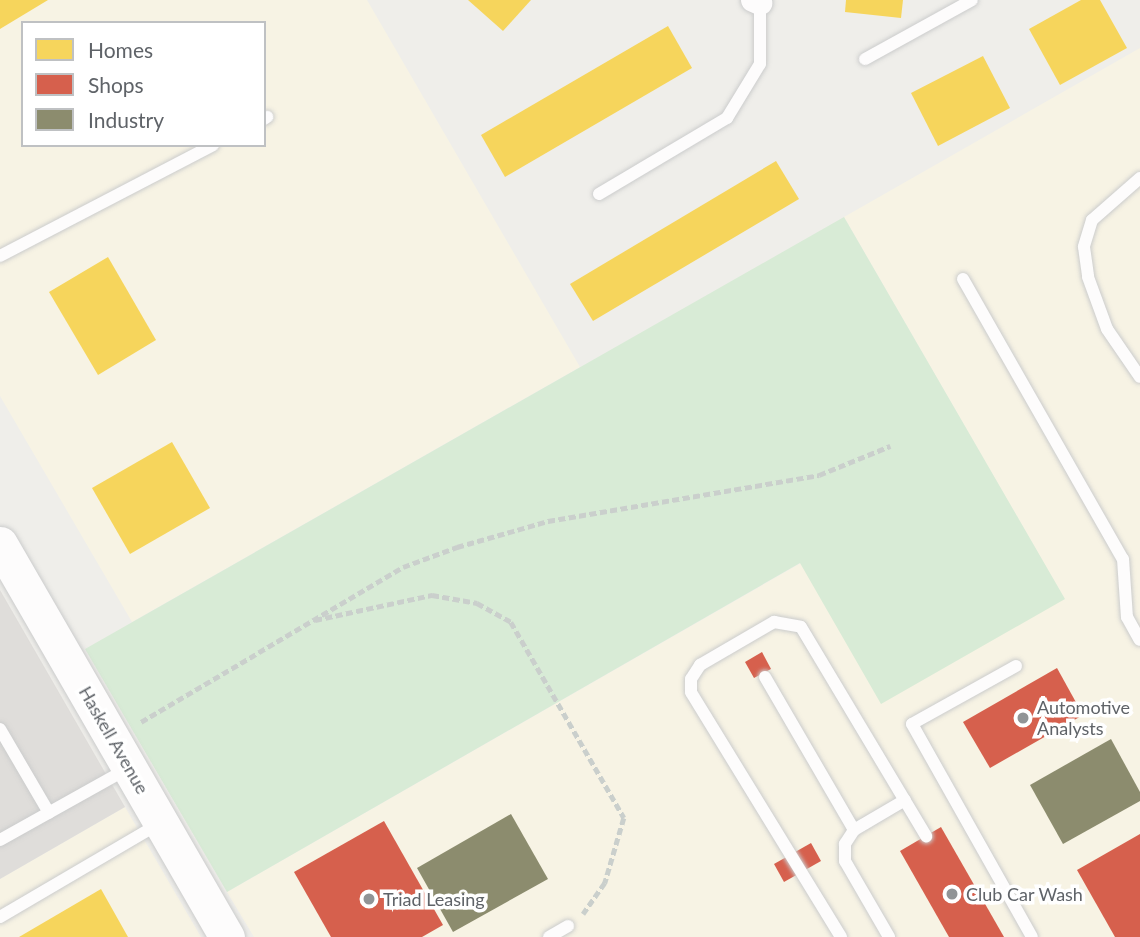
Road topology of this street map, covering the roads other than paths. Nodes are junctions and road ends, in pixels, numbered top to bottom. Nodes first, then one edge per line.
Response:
1 (972, 0) edge
2 (757, 1) edge
3 (866, 59) dead end
4 (209, 147) edge
5 (1140, 178) edge
6 (598, 194) dead end
7 (0, 256) edge
8 (963, 279) dead end
9 (1140, 377) edge
10 (0, 544) edge
11 (1140, 640) edge
12 (1016, 666) dead end
13 (765, 677) dead end
14 (1, 733) edge
15 (122, 753) junction
16 (905, 800) junction
17 (49, 813) junction
18 (162, 822) junction
19 (854, 830) junction
20 (926, 836) dead end
21 (0, 840) edge
22 (0, 917) edge
23 (568, 926) road end
24 (227, 937) edge
25 (549, 937) edge
26 (841, 937) edge
27 (889, 937) edge
28 (1032, 937) edge

1 - 3 lane
2 - 6 lane
4 - 7 lane
5 - 9 lane
8 - 11 lane
10 - 15 main road, Haskell Avenue
12 - 28 lane
13 - 19 lane
14 - 17 lane
15 - 17 lane
15 - 18 main road, Haskell Avenue
16 - 19 lane
16 - 20 lane
16 - 26 lane
17 - 21 lane
18 - 22 lane
18 - 24 main road, Haskell Avenue
19 - 27 lane
23 - 25 lane

